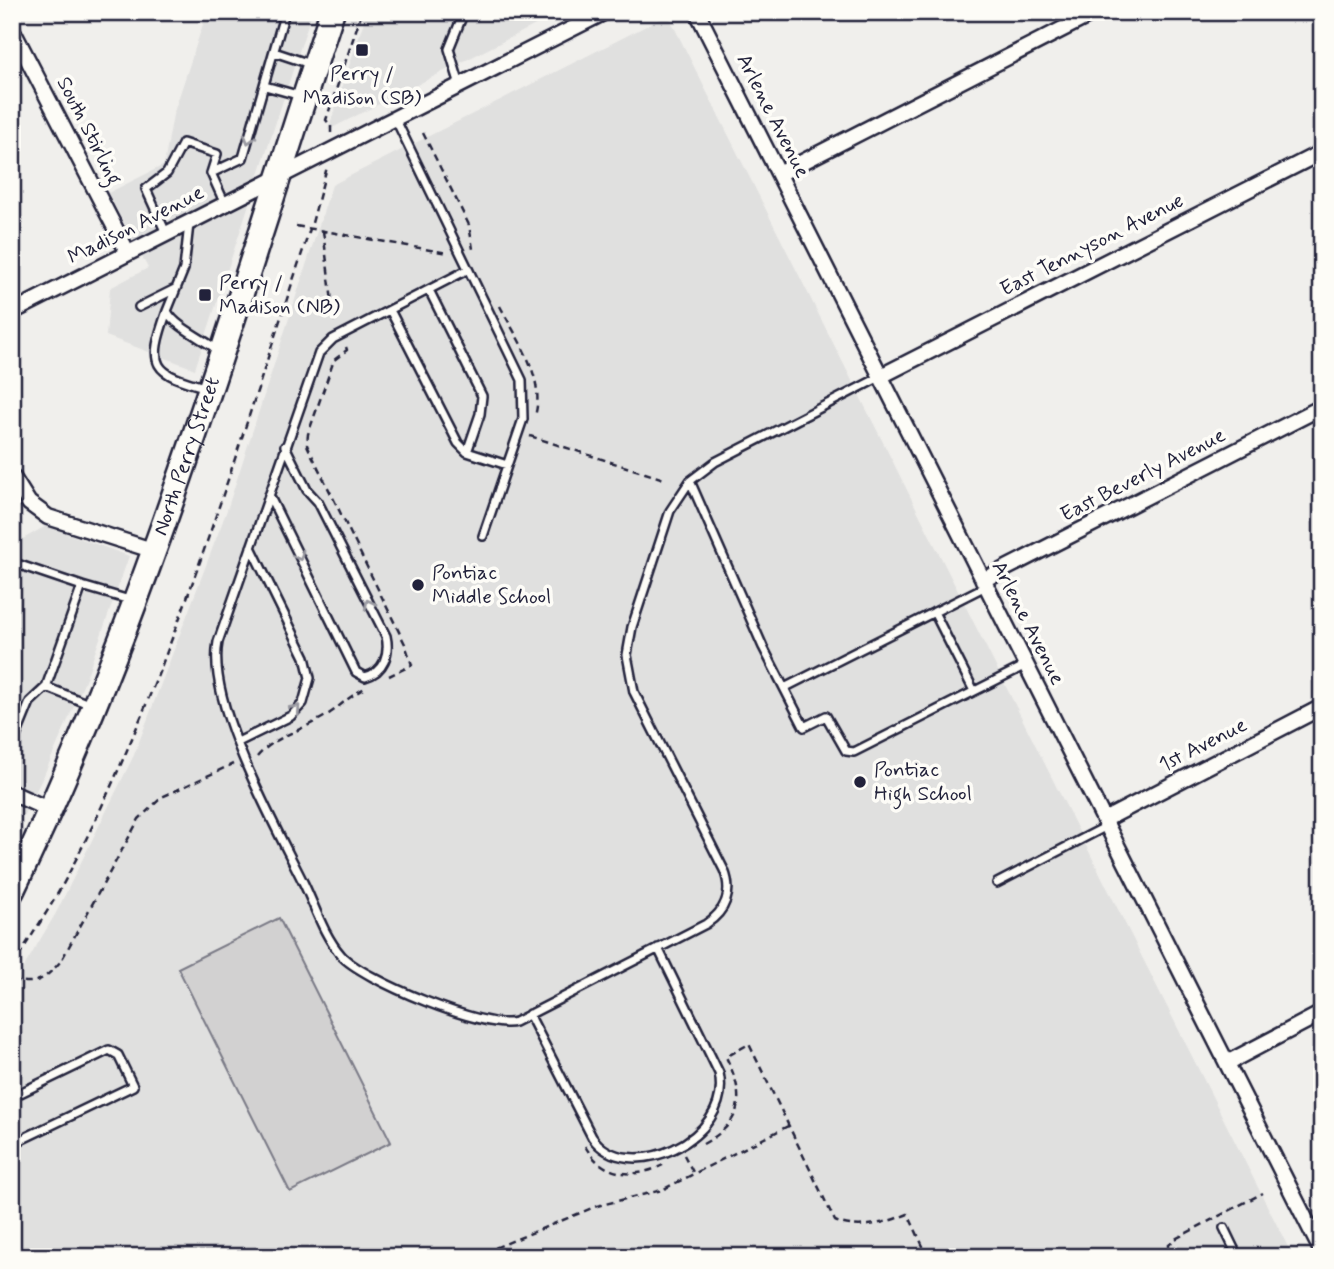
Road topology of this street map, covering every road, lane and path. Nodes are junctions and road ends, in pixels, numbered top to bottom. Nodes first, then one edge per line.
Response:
1 (285, 12) edge
2 (362, 12) edge
3 (464, 12) edge
4 (605, 12) edge
5 (697, 12) edge
6 (1096, 12) edge
7 (328, 13) edge
8 (12, 29) edge
9 (274, 52) junction
10 (315, 65) junction
11 (460, 85) junction
12 (265, 86) junction
13 (304, 97) junction
14 (395, 117) junction
15 (331, 126) dead end
16 (423, 133) dead end
17 (1322, 152) edge
18 (211, 173) junction
19 (779, 174) junction
20 (278, 177) junction
21 (325, 183) dead end
22 (225, 204) junction
23 (189, 222) junction
24 (296, 226) dead end
25 (310, 229) junction
26 (166, 234) junction
27 (128, 253) junction
28 (461, 255) junction
29 (475, 256) dead end
30 (467, 270) junction
31 (176, 289) junction
32 (429, 290) junction
33 (496, 298) dead end
34 (139, 307) dead end
35 (167, 310) junction
36 (390, 310) junction
37 (12, 312) edge
38 (221, 352) junction
39 (881, 376) junction
40 (209, 388) junction
41 (1322, 407) edge
42 (533, 422) dead end
43 (529, 435) dead end
44 (285, 446) junction
45 (467, 452) junction
46 (507, 465) junction
47 (12, 476) edge
48 (667, 480) dead end
49 (690, 481) junction
50 (269, 495) junction
51 (483, 536) dead end
52 (251, 547) junction
53 (155, 551) junction
54 (12, 577) edge
55 (985, 583) junction
56 (82, 586) junction
57 (137, 602) junction
58 (934, 612) junction
59 (1026, 665) junction
60 (46, 687) junction
61 (784, 688) junction
62 (974, 691) junction
63 (95, 706) junction
64 (1322, 707) edge
65 (12, 733) edge
66 (238, 742) junction
67 (244, 761) junction
68 (12, 793) edge
69 (50, 810) junction
70 (1106, 823) junction
71 (997, 883) dead end
72 (12, 891) edge
73 (658, 948) junction
74 (12, 966) edge
75 (12, 979) edge
76 (1322, 1013) edge
77 (529, 1014) junction
78 (1227, 1063) junction
79 (12, 1097) edge
80 (789, 1125) junction
81 (580, 1138) dead end
82 (12, 1144) edge
83 (679, 1144) junction
84 (684, 1154) junction
85 (694, 1174) junction
86 (1263, 1192) dead end
87 (1224, 1228) dead end
88 (1322, 1252) edge
89 (473, 1257) edge
90 (929, 1257) edge
91 (1169, 1257) edge
92 (1238, 1257) edge

1 - 9 lane
2 - 15 path
3 - 11 lane
4 - 11 street, Madison Avenue
5 - 19 street, Arlene Avenue
6 - 19 street
7 - 10 main road, North Perry Street
8 - 27 street, South Stirling
9 - 10 lane
9 - 12 lane
10 - 13 main road, North Perry Street
11 - 14 street, Madison Avenue
12 - 13 lane
12 -> 18 lane
13 - 20 main road, North Perry Street
14 - 20 street, Madison Avenue
14 - 28 lane
16 - 29 path
17 - 39 street, East Tennyson Avenue
18 - 22 lane
18 - 26 lane
19 - 39 street, Arlene Avenue
20 - 22 street, Madison Avenue
20 - 38 main road, North Perry Street
21 - 25 path
22 - 23 street, Madison Avenue
23 - 26 street, Madison Avenue
23 - 31 lane
24 - 25 path
25 - 28 path
25 - 74 path
26 - 27 street, Madison Avenue
27 - 37 street, Madison Avenue
28 - 30 lane
30 - 32 lane
30 - 46 lane
31 - 34 lane
31 - 35 lane
32 - 36 lane
32 - 45 lane
33 - 42 path
35 - 38 lane
35 - 40 lane
36 - 44 lane
36 - 45 lane
38 - 40 main road, North Perry Street
39 - 49 lane
39 - 55 street, Arlene Avenue
40 - 53 main road, North Perry Street
41 - 55 street, East Beverly Avenue
43 - 48 path
44 - 50 lane
50 -> 44 lane
45 - 46 lane
46 - 51 lane
47 - 53 street
49 - 61 lane
49 - 73 lane
50 - 52 lane
52 - 66 lane
66 -> 52 lane
53 - 57 main road, North Perry Street
54 - 56 lane
55 - 58 lane
55 - 59 street, Arlene Avenue
56 - 57 lane
56 - 60 lane
57 - 63 main road, North Perry Street
58 - 61 lane
58 - 62 lane
59 - 62 lane
59 - 70 street, Arlene Avenue
60 - 63 lane
60 - 65 lane
61 - 62 lane
63 - 69 main road, North Perry Street
64 - 70 street, 1st Avenue
66 - 67 lane
67 - 75 path
67 - 77 lane
68 - 69 street
69 - 72 main road, North Perry Street
70 - 71 lane
70 - 78 street, Arlene Avenue
73 - 77 lane
73 - 83 lane
76 - 78 street
77 - 83 lane
78 - 88 street, Arlene Avenue
79 - 82 lane
80 - 84 path
80 - 85 path
80 - 90 path
81 - 84 path
83 - 84 path
84 - 85 path
85 - 89 path
86 - 91 path
87 - 92 lane

